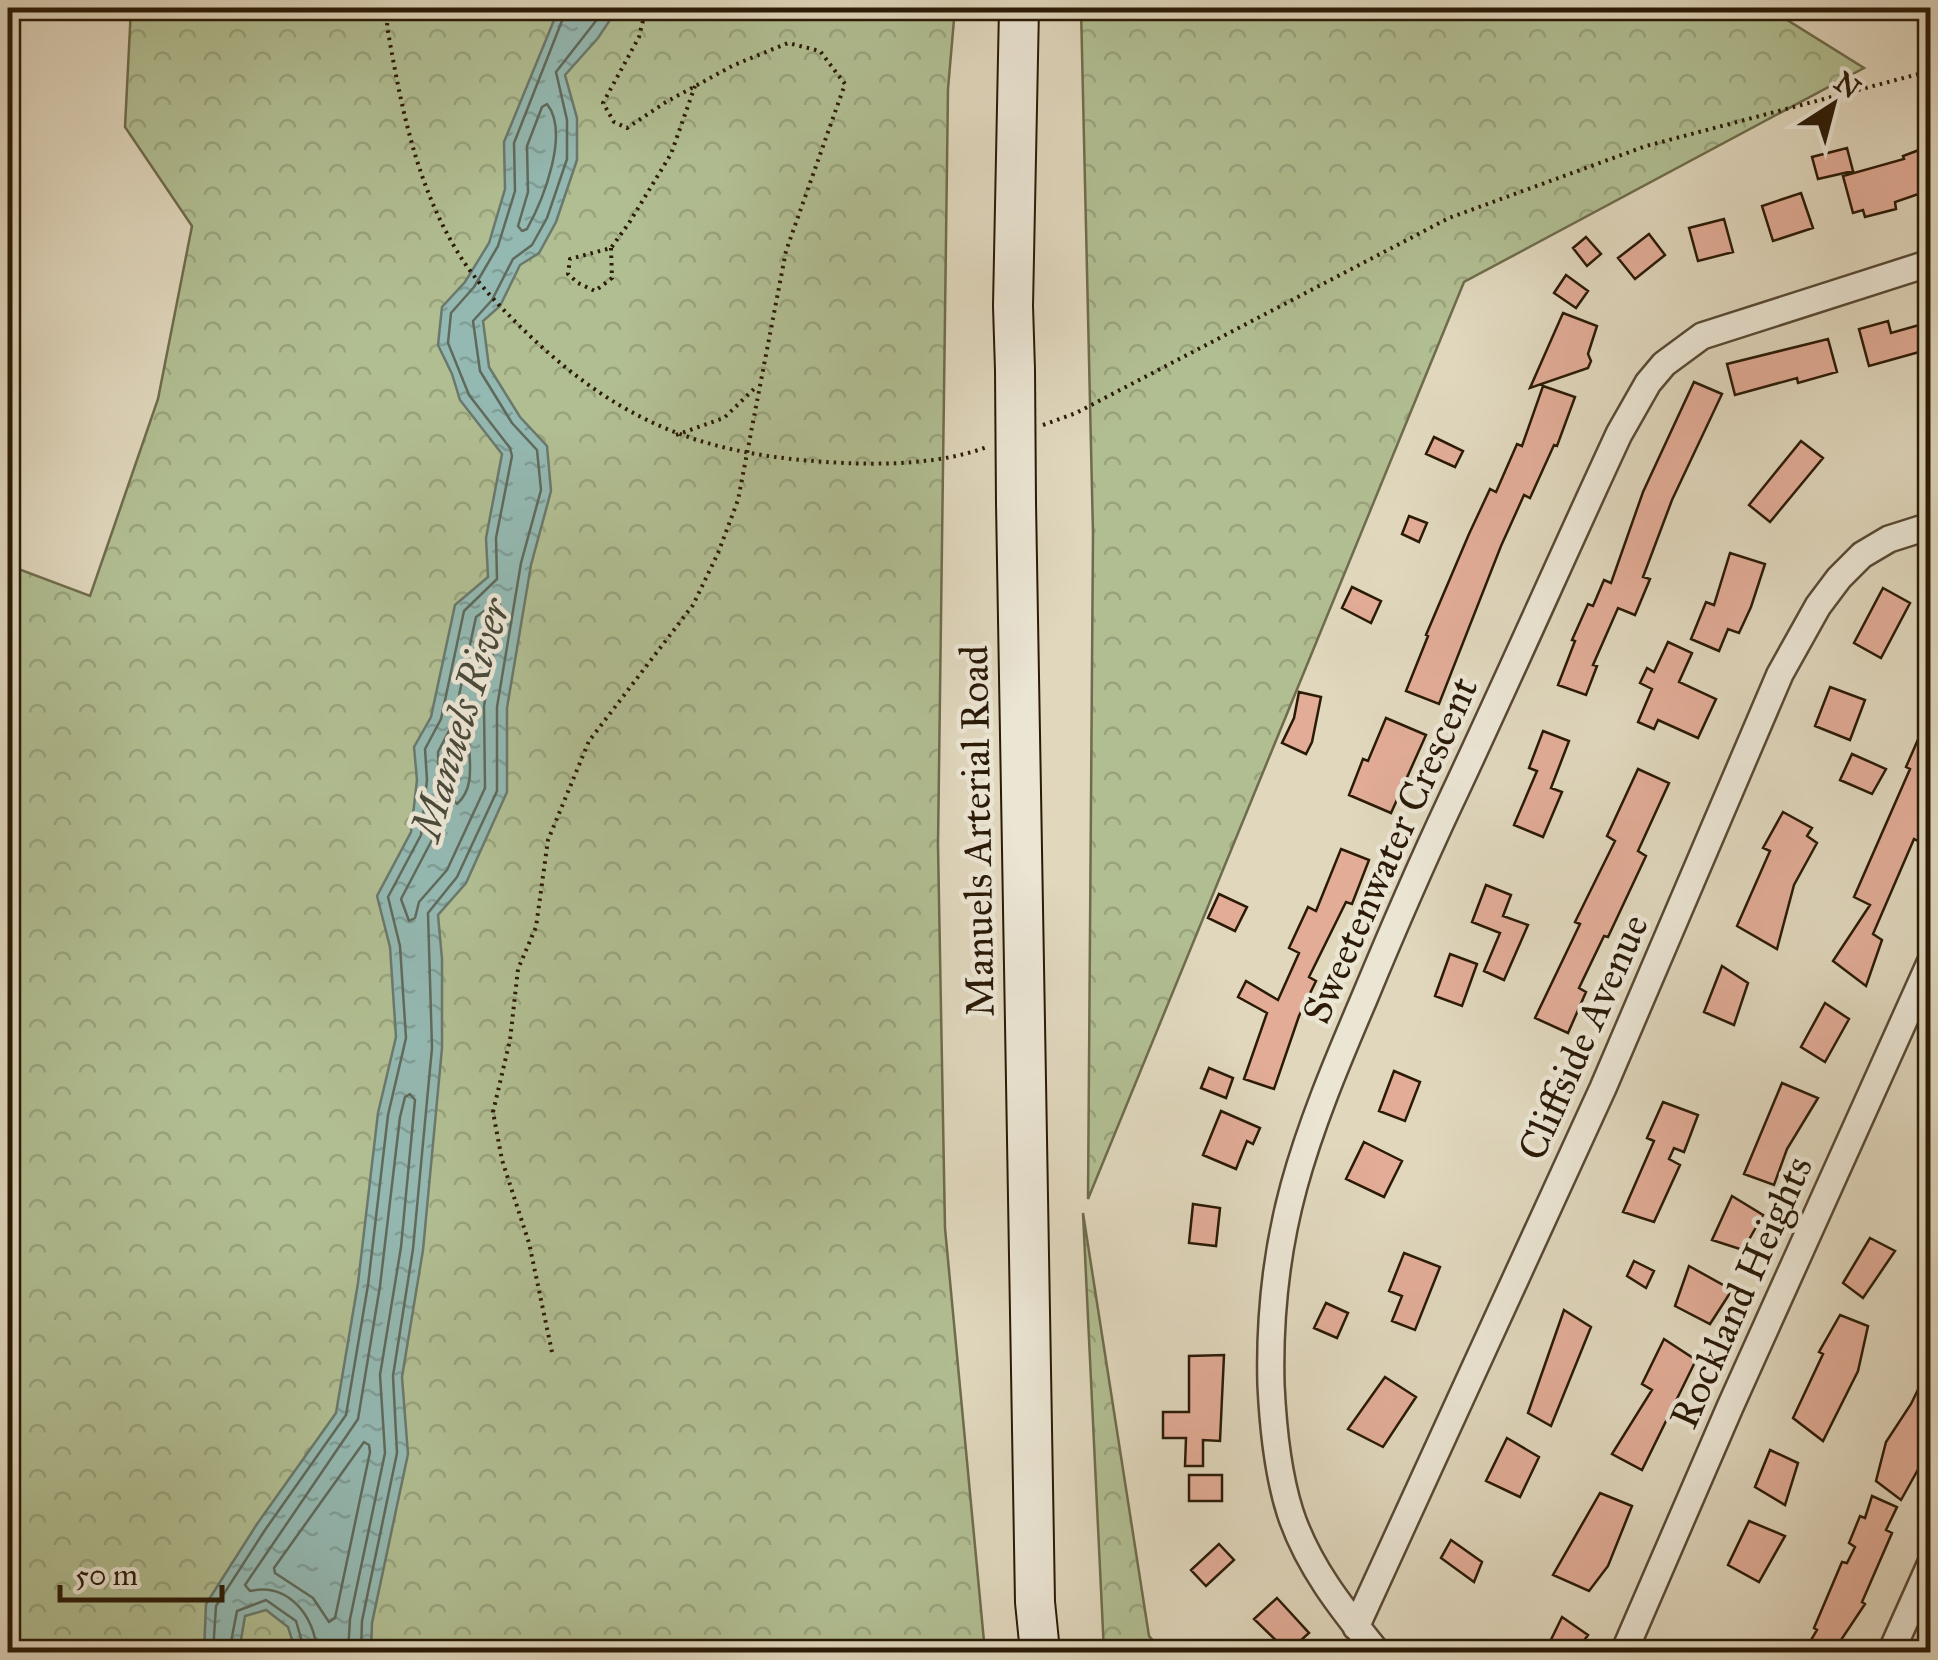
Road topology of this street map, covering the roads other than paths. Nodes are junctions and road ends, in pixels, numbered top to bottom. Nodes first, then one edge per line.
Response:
1 (1019, 8) edge
2 (1930, 262) edge
3 (1930, 526) edge
4 (1930, 963) edge
5 (1930, 1565) edge
6 (1356, 1627) junction
7 (1040, 1652) edge
8 (1377, 1652) edge
9 (1624, 1652) edge
10 (1891, 1652) edge

1 - 7 main road, Manuels Arterial Road, bridge
2 - 6 street, Sweetenwater Crescent
3 - 6 street, Cliffside Avenue
4 - 9 street, Rockland Heights
5 - 10 street
6 - 8 street, Sweetenwater Crescent

